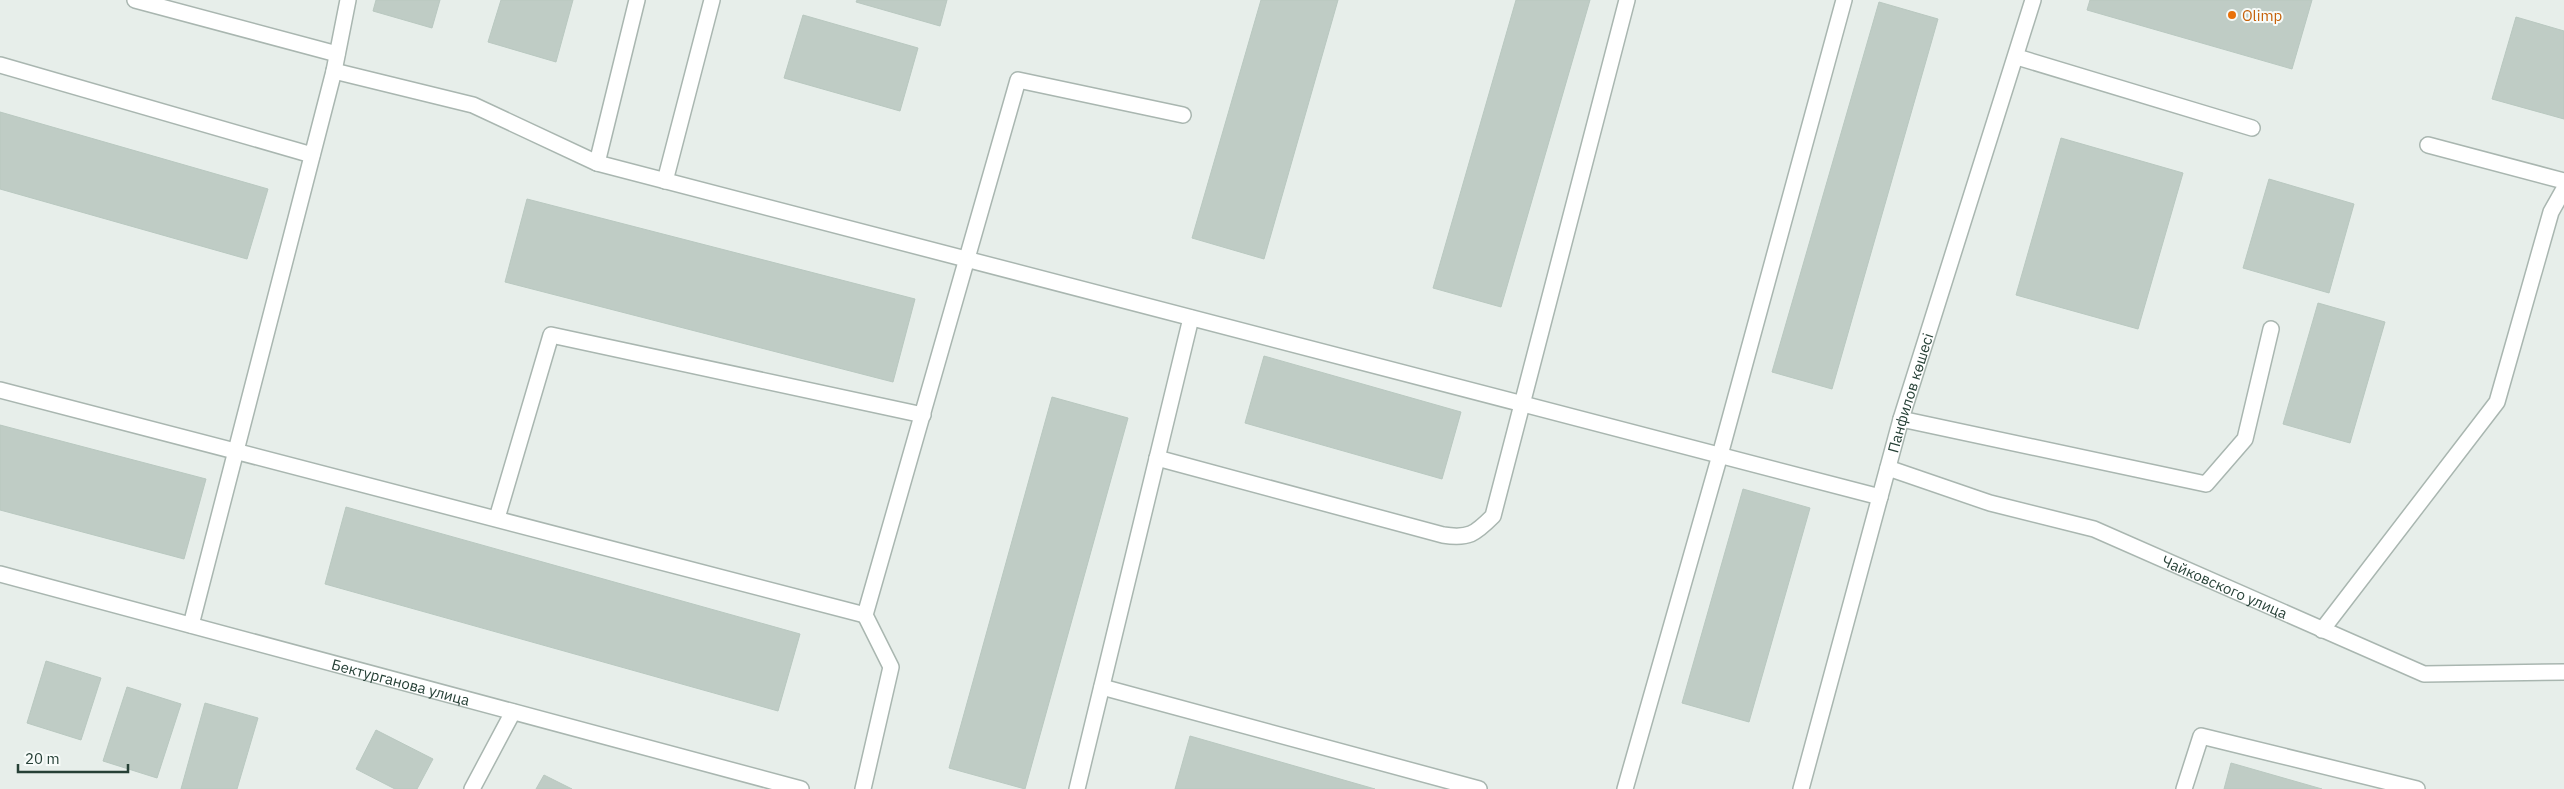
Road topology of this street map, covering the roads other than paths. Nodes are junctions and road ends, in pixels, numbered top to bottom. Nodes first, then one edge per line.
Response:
1 (135, 0) edge
2 (348, 0) edge
3 (637, 0) edge
4 (712, 0) edge
5 (1627, 0) edge
6 (1844, 0) edge
7 (2033, 0) edge
8 (337, 54) junction
9 (2017, 57) junction
10 (0, 66) edge
11 (334, 71) junction
12 (1183, 115) dead end
13 (2252, 128) dead end
14 (2428, 145) dead end
15 (312, 155) junction
16 (597, 163) junction
17 (664, 181) junction
18 (2564, 181) edge
19 (2564, 189) edge
20 (968, 260) junction
21 (1191, 318) junction
22 (2271, 329) dead end
23 (0, 390) edge
24 (1523, 404) junction
25 (923, 415) junction
26 (1901, 419) junction
27 (236, 450) junction
28 (1720, 455) junction
29 (1157, 458) junction
30 (1888, 468) junction
31 (1880, 498) junction
32 (497, 518) junction
33 (0, 574) edge
34 (865, 615) junction
35 (191, 625) junction
36 (2322, 630) junction
37 (2564, 672) edge
38 (1102, 687) junction
39 (513, 712) junction
40 (472, 789) edge
41 (801, 789) edge
42 (863, 789) edge
43 (1077, 789) edge
44 (1479, 789) edge
45 (1624, 789) edge
46 (1801, 789) edge
47 (2184, 789) edge
48 (2417, 789) edge

1 - 8 street
2 - 8 street
3 - 16 street
4 - 17 street
5 - 24 street
6 - 28 street
7 - 9 street, Панфилов көшесі
8 - 11 street
9 - 13 street
9 - 26 street, Панфилов көшесі
10 - 15 street
11 - 15 street
11 - 16 street
12 - 20 street
14 - 18 street
15 - 27 street
16 - 17 street
17 - 20 street
19 - 36 street
20 - 21 street
20 - 25 street
21 - 24 street
21 - 29 street
22 - 26 street
23 - 27 street
24 - 28 street
24 - 29 street
25 - 32 street
25 - 34 street
26 - 30 street, Панфилов көшесі
27 - 32 street
27 - 35 street
28 - 31 street
28 - 45 street
29 - 38 street
30 - 31 street, Панфилов көшесі
30 - 36 street, Чайковского улица
31 - 46 street, Панфилов көшесі
32 - 34 street
33 - 35 street, Бектурганова улица
34 - 42 street
35 - 39 street, Бектурганова улица
36 - 37 street, Чайковского улица
38 - 43 street
38 - 44 street
39 - 40 street
39 - 41 street, Бектурганова улица
47 - 48 street

